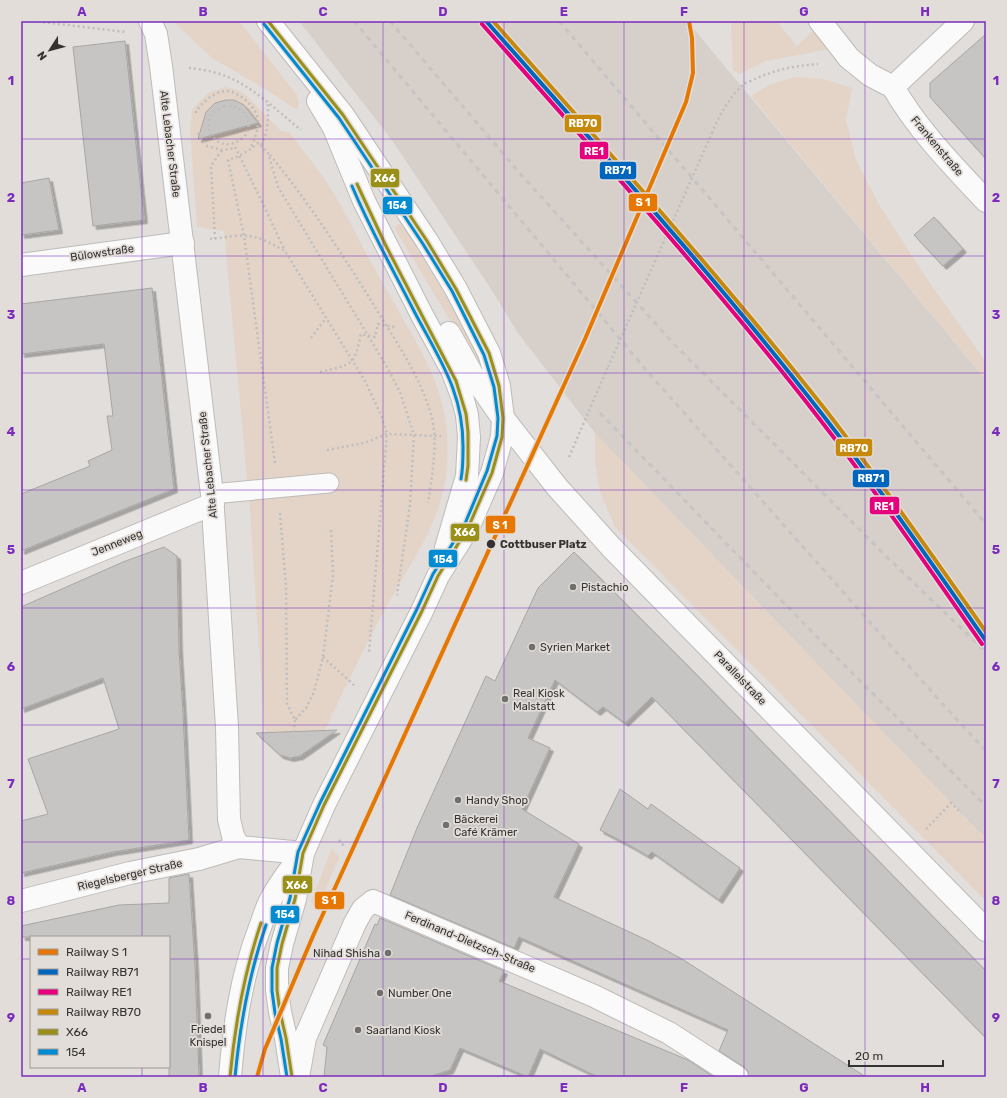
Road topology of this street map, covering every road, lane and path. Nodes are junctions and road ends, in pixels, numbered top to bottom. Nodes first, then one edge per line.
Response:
1 (33, 21) edge
2 (268, 21) edge
3 (820, 21) edge
4 (963, 21) edge
5 (153, 28) edge
6 (297, 57) junction
7 (857, 65) junction
8 (161, 66) junction
9 (893, 87) junction
10 (268, 101) junction
11 (196, 117) dead end
12 (290, 121) dead end
13 (195, 129) dead end
14 (234, 144) junction
15 (261, 145) junction
16 (236, 148) junction
17 (222, 150) junction
18 (249, 151) junction
19 (268, 153) junction
20 (240, 156) junction
21 (986, 202) edge
22 (381, 235) junction
23 (244, 236) junction
24 (225, 238) dead end
25 (216, 239) dead end
26 (183, 243) junction
27 (285, 251) junction
28 (21, 265) edge
29 (326, 318) junction
30 (386, 326) junction
31 (393, 327) dead end
32 (368, 336) junction
33 (312, 338) dead end
34 (352, 361) junction
35 (320, 372) dead end
36 (503, 418) junction
37 (387, 434) junction
38 (414, 435) junction
39 (434, 436) junction
40 (327, 450) dead end
41 (329, 483) dead end
42 (278, 487) junction
43 (557, 487) junction
44 (213, 499) junction
45 (427, 510) dead end
46 (331, 529) dead end
47 (438, 576) junction
48 (21, 583) edge
49 (396, 600) dead end
50 (369, 652) dead end
51 (323, 657) junction
52 (354, 685) dead end
53 (295, 720) junction
54 (293, 738) dead end
55 (961, 813) dead end
56 (926, 829) dead end
57 (337, 839) dead end
58 (344, 846) dead end
59 (239, 847) junction
60 (303, 853) junction
61 (21, 902) edge
62 (986, 930) edge
63 (230, 1077) edge
64 (292, 1077) edge
65 (298, 1077) edge
66 (737, 1077) edge

1 - 5 path
2 - 6 street
3 - 7 street
4 - 9 street
5 - 8 street, Alte Lebacher Straße
6 - 22 street
6 - 36 street
7 - 9 street
7 - 43 path, bridge
8 - 10 path
8 - 26 street, Alte Lebacher Straße
9 - 21 street, Frankenstraße
10 - 12 path
10 - 15 path
11 - 18 path
13 - 17 path
14 - 14 path
14 - 16 path
15 - 18 path
15 - 19 path
16 - 17 path
16 - 20 path
17 - 25 path
18 - 20 path
19 - 30 path
19 - 32 path
20 - 23 path
20 - 27 path
22 - 36 street, Parallelstraße
22 - 47 street
23 - 24 path
23 - 27 path
23 - 42 path
26 - 28 street, Bülowstraße
26 - 44 street, Alte Lebacher Straße
27 - 29 path
29 - 33 path
29 - 34 path
30 - 31 path
30 - 32 path
30 - 39 path
32 - 34 path
32 - 38 path
34 - 35 path
34 - 37 path
36 - 43 street, Parallelstraße
36 - 47 street
37 - 38 path
37 - 40 path
37 - 50 path
38 - 39 path
38 - 49 path
39 - 45 path
41 - 42 lane
42 - 44 lane
42 - 53 path
43 - 62 street, Parallelstraße
44 - 48 street, Jenneweg
44 - 59 street, Alte Lebacher Straße
46 - 51 path
47 - 60 street
51 - 52 path
51 - 53 path
53 - 54 path
55 - 56 path
57 - 58 path
59 - 60 street
59 - 61 street, Riegelsberger Straße
60 - 63 street
60 - 64 street
65 - 66 street, Ferdinand-Dietzsch-Straße

